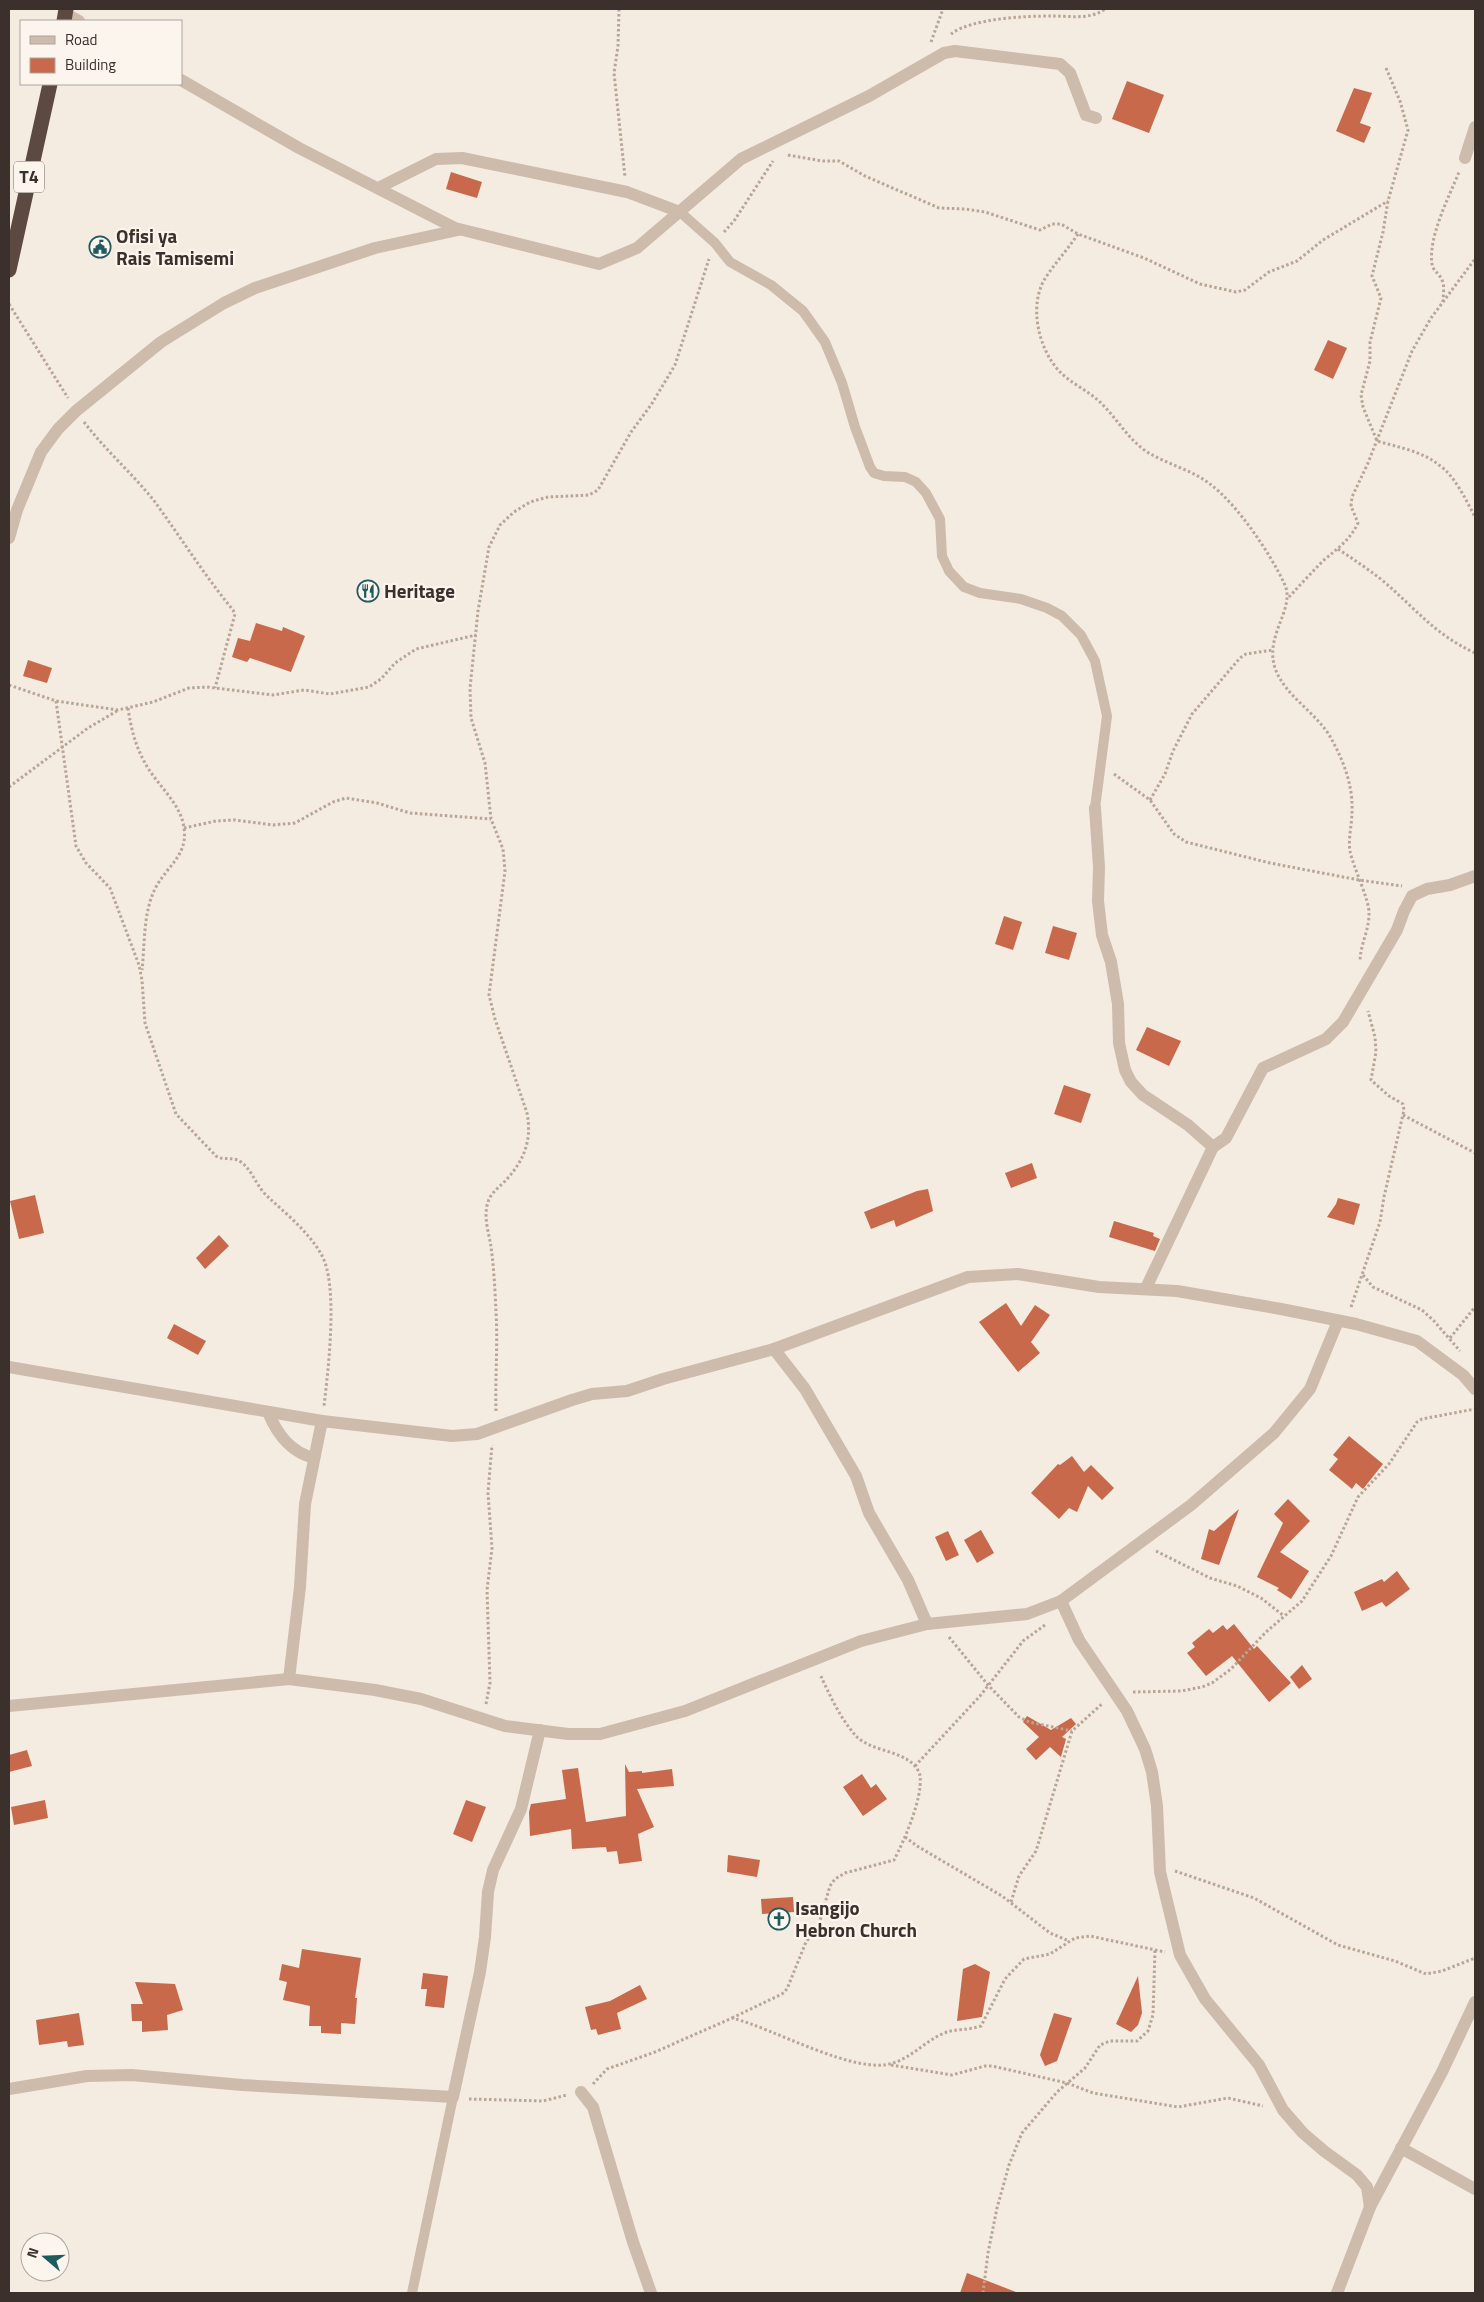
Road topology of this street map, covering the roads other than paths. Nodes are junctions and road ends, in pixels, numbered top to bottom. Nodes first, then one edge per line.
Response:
1 (182, 81) edge
2 (50, 85) edge
3 (1096, 118) dead end
4 (1475, 127) edge
5 (1465, 158) road end
6 (378, 188) junction
7 (680, 212) junction
8 (458, 230) junction
9 (9, 270) edge
10 (9, 538) edge
11 (1095, 808) joint
12 (1475, 876) edge
13 (1214, 1147) junction
14 (1146, 1288) junction
15 (1342, 1322) junction
16 (774, 1349) junction
17 (9, 1367) edge
18 (1471, 1384) edge
19 (268, 1412) junction
20 (322, 1421) junction
21 (314, 1458) junction
22 (1062, 1604) junction
23 (933, 1623) junction
24 (289, 1679) junction
25 (9, 1706) edge
26 (540, 1730) junction
27 (1475, 2002) edge
28 (9, 2089) edge
29 (581, 2092) road end
30 (453, 2097) junction
31 (1401, 2148) junction
32 (1475, 2189) edge
33 (1370, 2207) junction
34 (412, 2293) edge
35 (651, 2293) edge
36 (1337, 2293) edge

1 - 6 street
2 - 9 highway, T4
3 - 7 street
4 - 5 street
6 - 7 street
6 - 8 street
7 - 8 street
7 - 11 lane
8 - 10 street
11 - 13 street
12 - 13 street
13 - 14 street
14 - 15 street
14 - 16 street
15 - 18 street
15 - 22 street
16 - 20 street
16 - 23 street
17 - 19 street
19 - 20 street
19 - 21 street
20 - 21 street
21 - 24 street
22 - 23 street
22 - 33 street
23 - 26 street
24 - 25 street
24 - 26 street
26 - 30 street
27 - 31 street
28 - 30 street
29 - 35 street
30 - 34 lane
31 - 32 street
31 - 33 street
33 - 36 street

